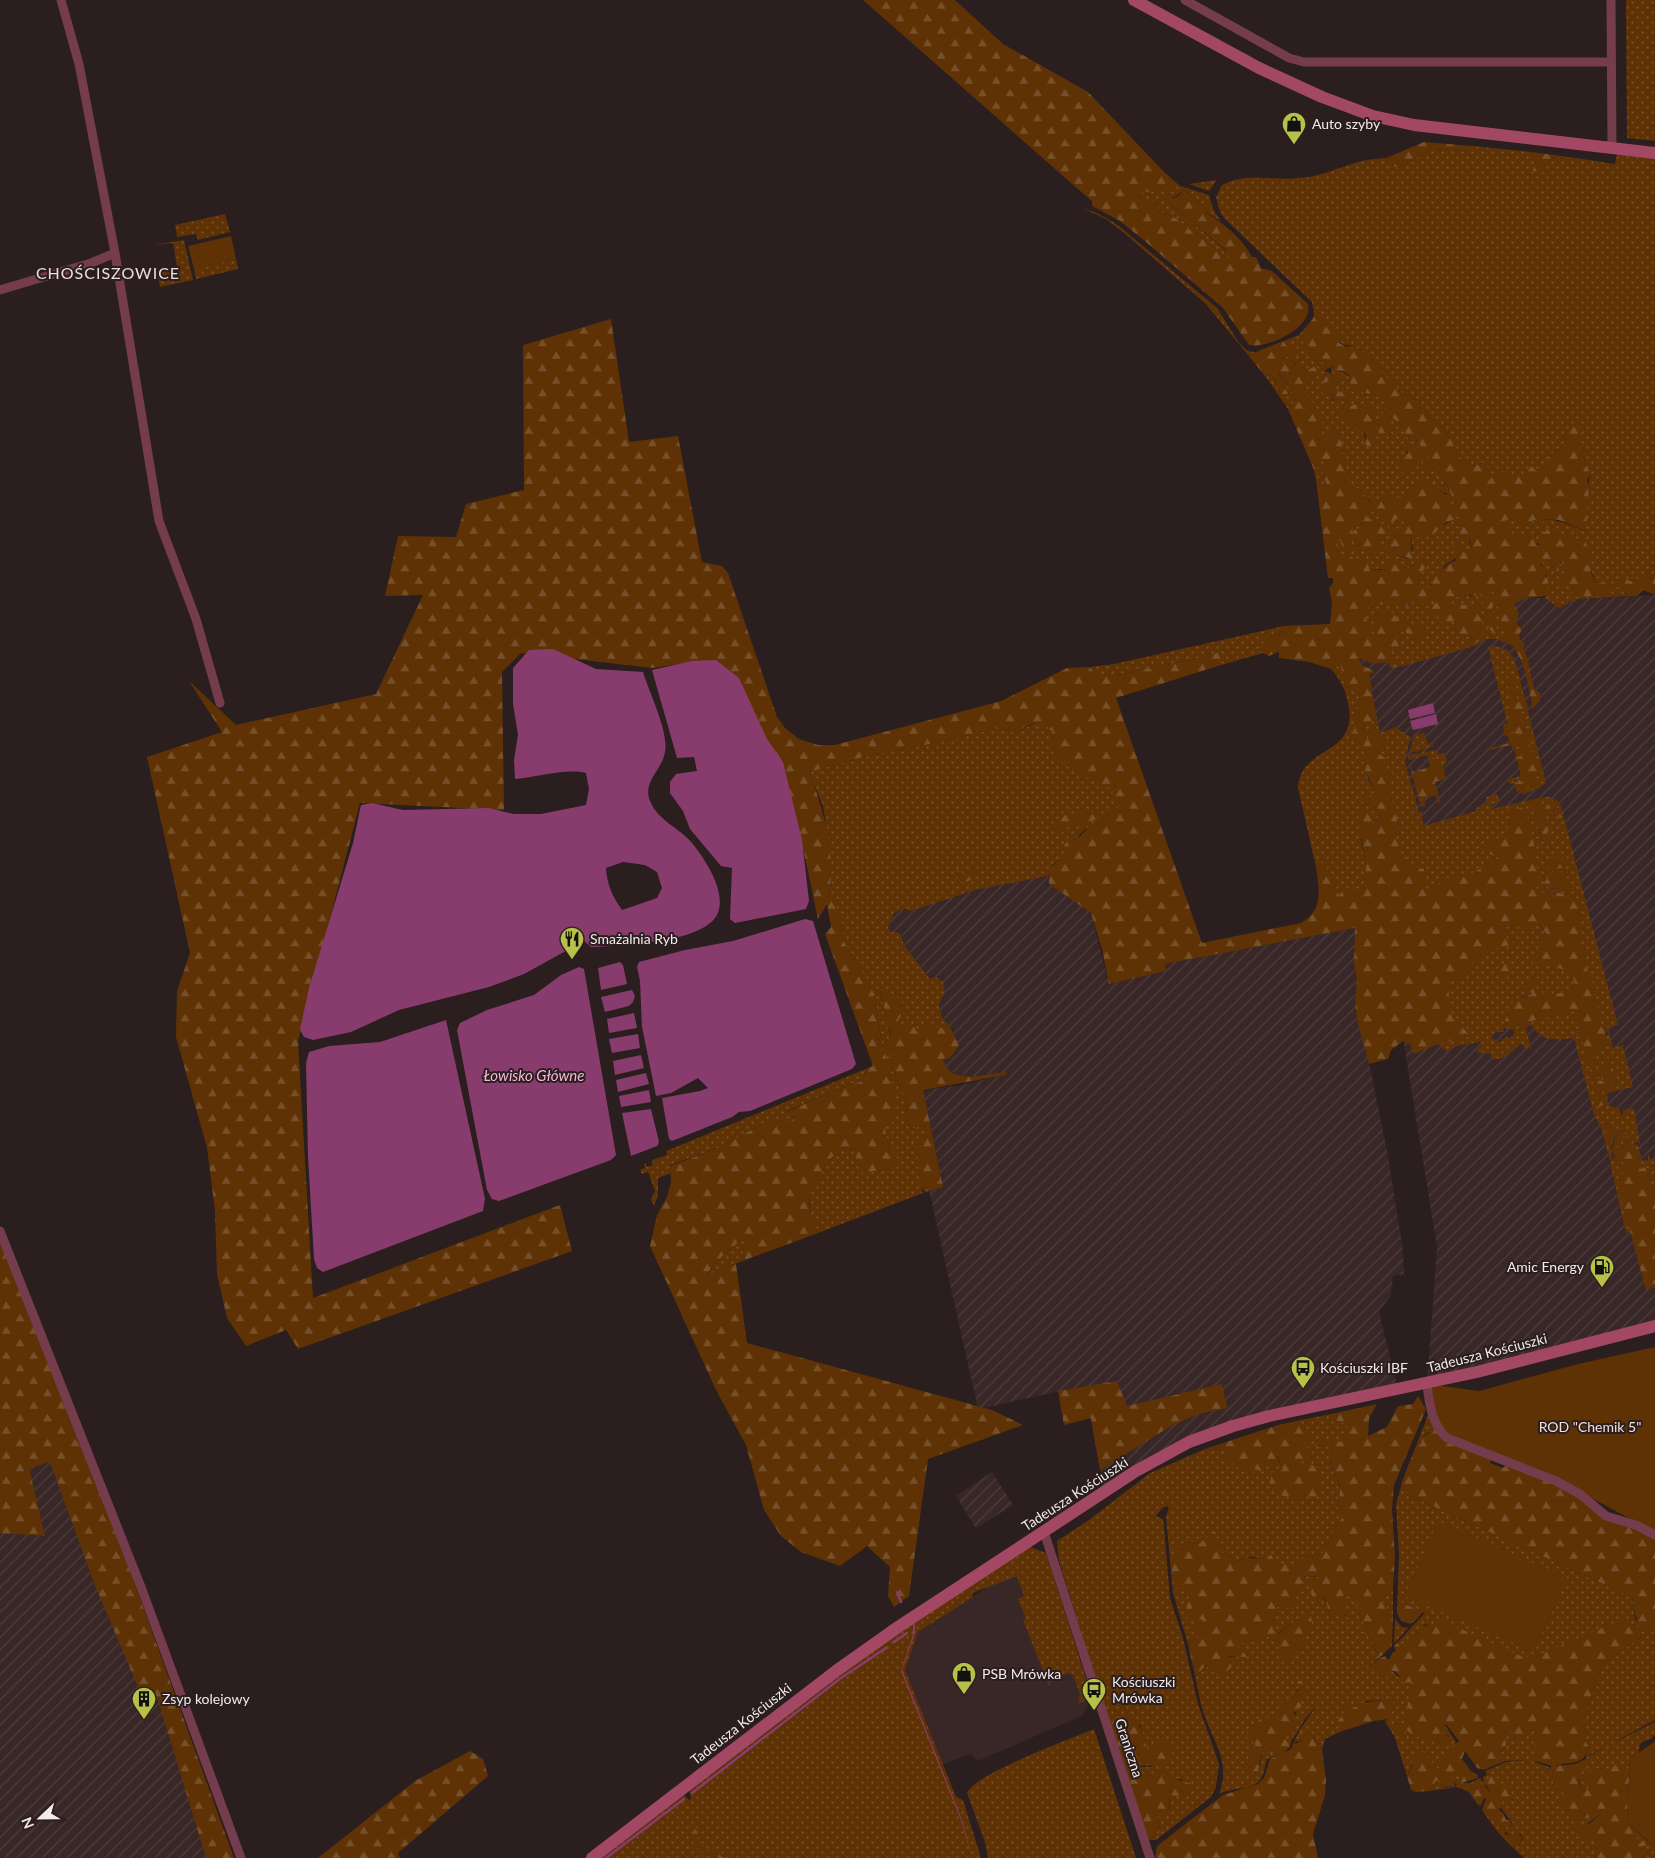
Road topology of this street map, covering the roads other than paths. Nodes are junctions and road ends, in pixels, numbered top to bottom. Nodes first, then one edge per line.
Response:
1 (60, 0) edge
2 (1134, 0) edge
3 (1185, 0) edge
4 (1611, 0) edge
5 (1611, 62) junction
6 (1612, 148) junction
7 (1655, 153) edge
8 (115, 252) junction
9 (0, 290) edge
10 (220, 703) dead end
11 (0, 1231) edge
12 (1655, 1326) edge
13 (1427, 1384) junction
14 (1044, 1532) junction
15 (1655, 1535) edge
16 (241, 1858) edge
17 (592, 1858) edge
18 (1150, 1858) edge

1 - 8 street
2 - 6 main road
3 - 5 street
4 - 5 street
5 - 6 street
6 - 7 main road
8 - 9 street
8 - 10 street
11 - 16 street
12 - 13 main road, Tadeusza Kościuszki
13 - 14 main road, Tadeusza Kościuszki
13 - 15 street
14 - 17 main road, Tadeusza Kościuszki
14 - 18 street, Graniczna

